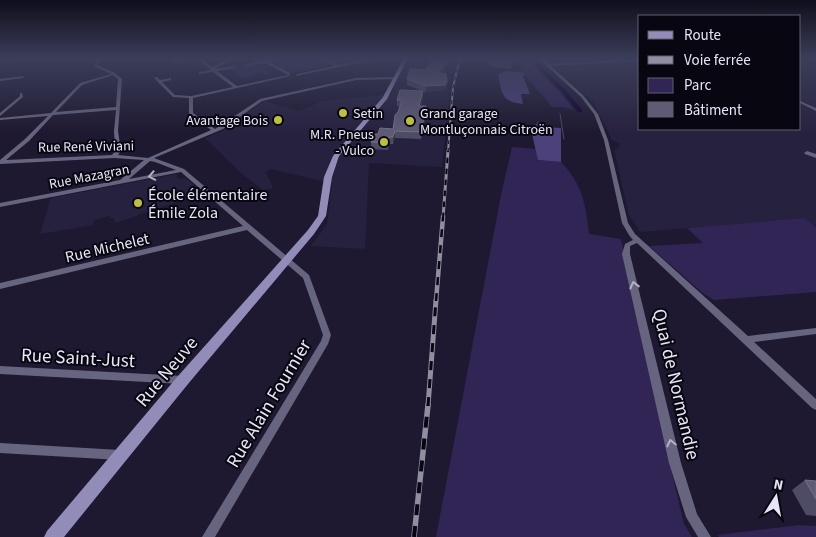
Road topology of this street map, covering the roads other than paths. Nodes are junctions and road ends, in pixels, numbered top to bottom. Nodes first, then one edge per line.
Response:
1 (84, 83) edge
2 (120, 83) edge
3 (162, 83) edge
4 (231, 83) edge
5 (254, 83) edge
6 (338, 83) edge
7 (393, 83) edge
8 (567, 83) edge
9 (236, 87) junction
10 (21, 94) dead end
11 (191, 98) junction
12 (801, 102) edge
13 (118, 108) junction
14 (816, 110) edge
15 (52, 114) junction
16 (0, 115) edge
17 (0, 119) edge
18 (215, 132) junction
19 (807, 153) dead end
20 (114, 156) junction
21 (816, 156) edge
22 (150, 159) junction
23 (0, 162) edge
24 (182, 170) junction
25 (121, 182) junction
26 (0, 205) edge
27 (249, 227) junction
28 (636, 241) junction
29 (287, 260) junction
30 (0, 286) edge
31 (816, 331) edge
32 (747, 340) junction
33 (0, 370) edge
34 (183, 380) junction
35 (816, 405) edge
36 (0, 448) edge
37 (122, 455) junction
38 (53, 537) edge
39 (208, 537) edge
40 (705, 537) edge

1 - 15 street
2 - 13 street
3 - 11 street
4 - 9 street
5 - 9 street
6 - 18 street
7 - 29 main road, Rue Neuve
8 - 28 street
9 - 11 street
10 - 16 street
11 - 18 street
12 - 14 street
13 - 15 street
13 - 20 street
15 - 17 street
15 - 23 street
18 - 22 street
19 - 21 street
20 - 22 street, Rue René Viviani
20 - 23 street, Rue René Viviani
22 - 24 street, Rue René Viviani
22 - 25 street
24 -> 25 street, Rue Mazagran
24 - 27 street, Rue René Viviani
25 - 26 street, Rue Mazagran
27 - 29 street, Rue René Viviani
27 - 30 street, Rue Michelet
28 - 32 street
40 -> 28 street, Quai de Normandie
29 - 34 main road, Rue Neuve
29 - 39 street, Rue Alain Fournier
31 - 32 street
32 - 35 street
33 - 34 street, Rue Saint-Just
34 - 37 main road, Rue Neuve
36 - 37 street
37 - 38 main road, Rue Neuve

